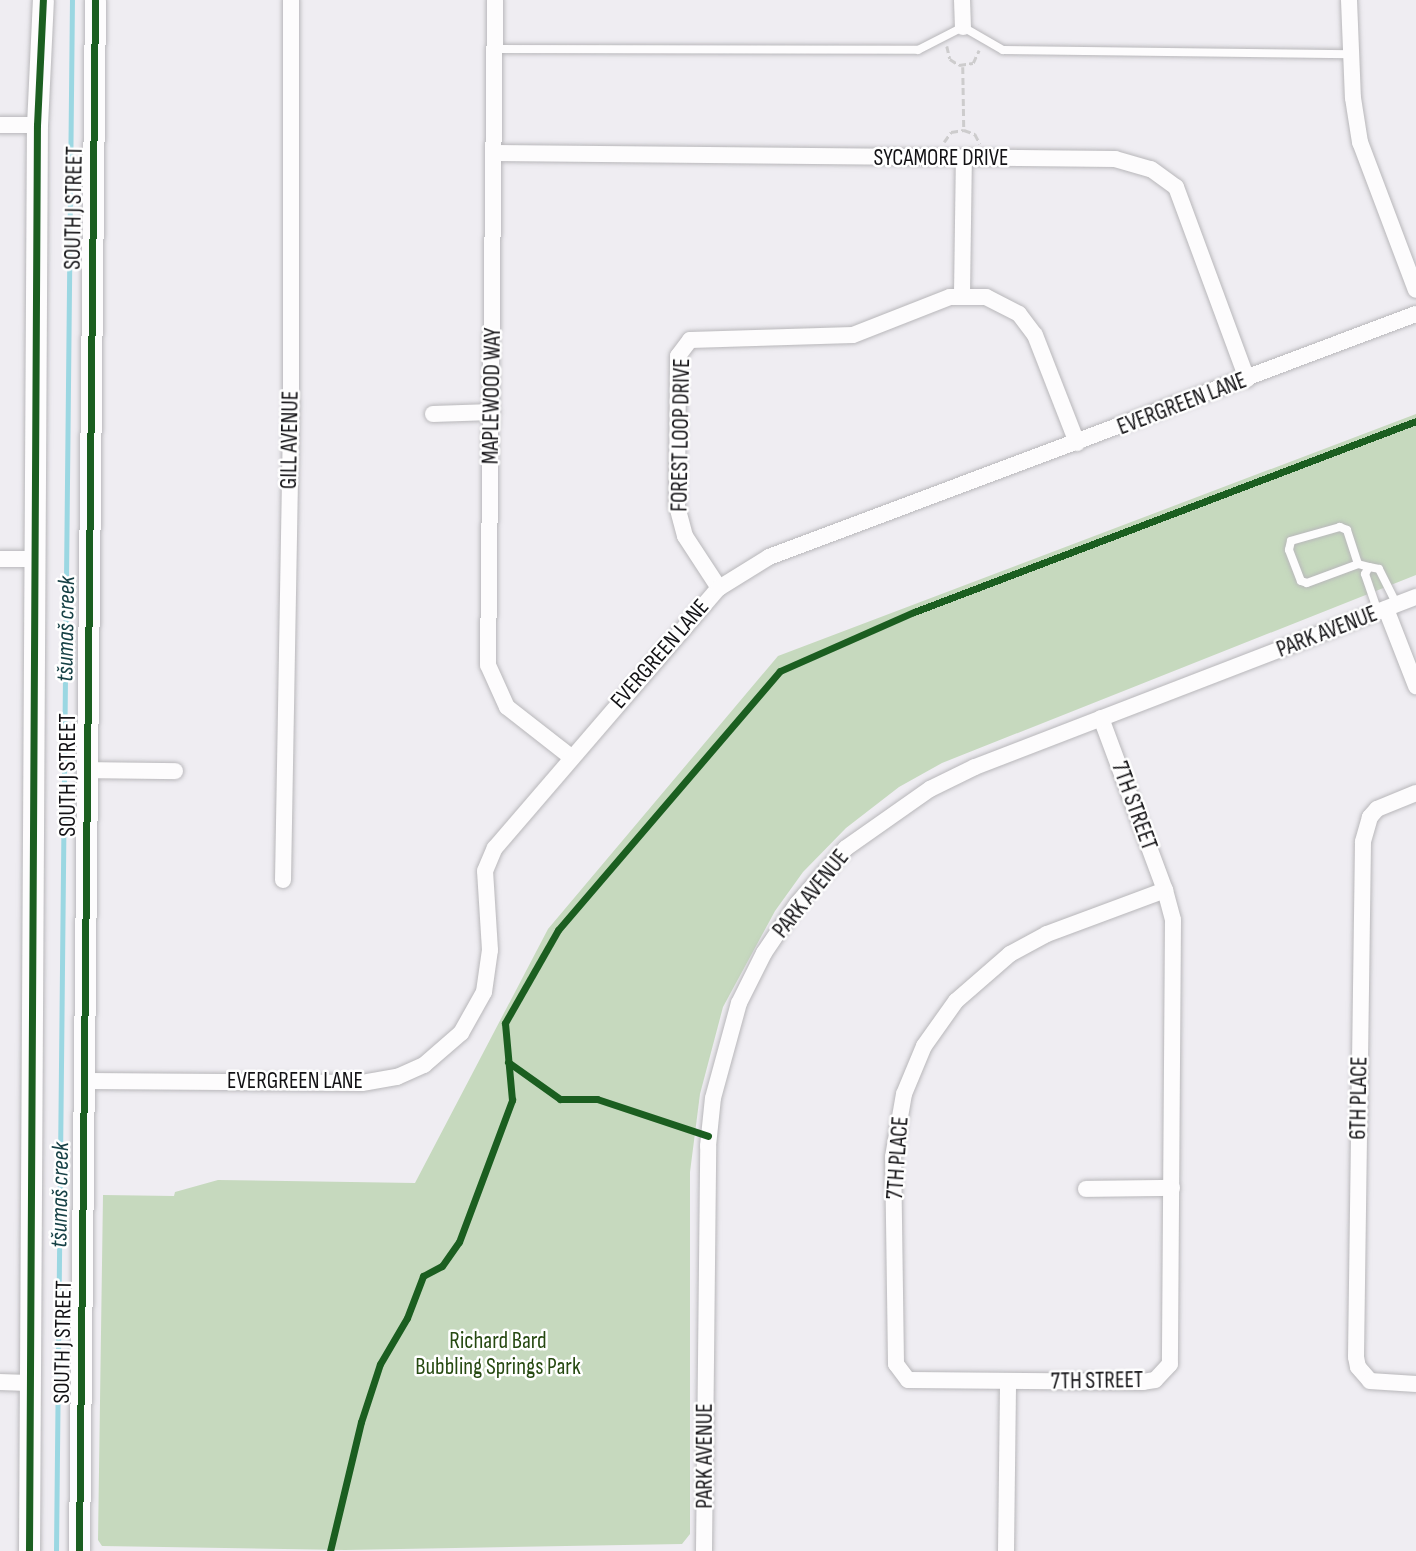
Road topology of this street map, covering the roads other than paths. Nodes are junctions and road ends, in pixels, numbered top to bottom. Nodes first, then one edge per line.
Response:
1 (43, 0) edge
2 (95, 0) edge
3 (291, 0) edge
4 (495, 0) edge
5 (962, 0) edge
6 (1349, 0) edge
7 (962, 27) junction
8 (494, 49) junction
9 (1351, 54) junction
10 (0, 125) edge
11 (37, 125) junction
12 (495, 153) junction
13 (964, 158) junction
14 (1416, 290) edge
15 (962, 294) junction
16 (1416, 314) edge
17 (1247, 379) junction
18 (492, 412) junction
19 (433, 414) dead end
20 (1077, 443) junction
21 (0, 559) edge
22 (34, 559) junction
23 (1358, 564) junction
24 (1369, 567) junction
25 (719, 588) junction
26 (1416, 597) edge
27 (1387, 608) junction
28 (1416, 686) edge
29 (1101, 718) junction
30 (571, 757) junction
31 (87, 770) junction
32 (175, 771) dead end
33 (1416, 793) edge
34 (283, 880) dead end
35 (1165, 890) junction
36 (87, 1081) junction
37 (1172, 1188) junction
38 (1086, 1189) dead end
39 (0, 1382) edge
40 (27, 1382) junction
41 (1009, 1383) junction
42 (1416, 1384) edge
43 (29, 1551) edge
44 (79, 1551) edge
45 (704, 1551) edge
46 (1006, 1551) edge

1 - 11 street, SOUTH J STREET
2 - 31 street, SOUTH J STREET
3 - 34 street, GILL AVENUE
4 - 8 street, MAPLEWOOD WAY
5 - 7 street
6 - 9 street
7 - 8 lane
7 - 9 lane
8 - 12 street, MAPLEWOOD WAY
9 - 14 street
10 - 11 street
11 - 22 street, SOUTH J STREET
12 - 13 street, SYCAMORE DRIVE
12 - 18 street, MAPLEWOOD WAY
13 - 15 street
13 - 17 street, SYCAMORE DRIVE
15 - 20 street
15 - 25 street, FOREST LOOP DRIVE
16 - 17 street, EVERGREEN LANE
17 - 20 street, EVERGREEN LANE
18 - 19 street
18 - 30 street, MAPLEWOOD WAY
20 - 25 street, EVERGREEN LANE
21 - 22 street
22 - 40 street, SOUTH J STREET
23 - 23 lane
23 - 24 lane
24 - 27 lane
24 - 27 lane
25 - 30 street, EVERGREEN LANE
26 - 27 street, PARK AVENUE
27 - 28 street
27 - 29 street, PARK AVENUE
29 - 35 street, 7TH STREET
29 - 45 street, PARK AVENUE
30 - 36 street, EVERGREEN LANE
31 - 32 street
31 - 36 street, SOUTH J STREET
33 - 42 street, 6TH PLACE
35 - 37 street, 7TH STREET
35 - 41 street, 7TH PLACE
36 - 44 street, SOUTH J STREET
37 - 38 street
37 - 41 street, 7TH STREET
39 - 40 street
40 - 43 street, SOUTH J STREET
41 - 46 street

